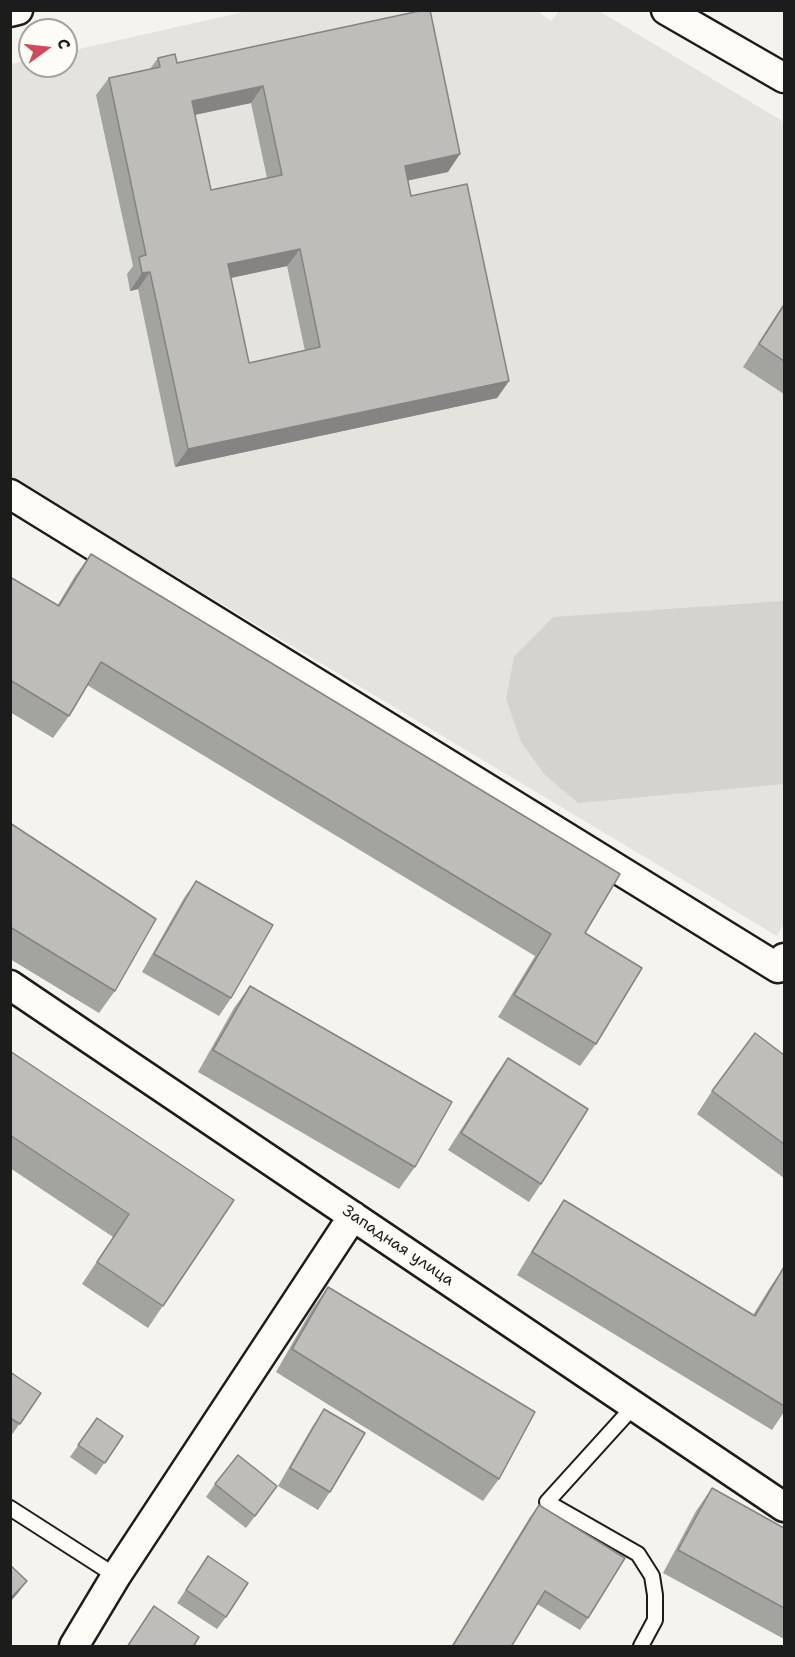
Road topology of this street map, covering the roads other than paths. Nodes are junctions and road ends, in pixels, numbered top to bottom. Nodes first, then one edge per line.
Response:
1 (18, 10) edge
2 (666, 10) edge
3 (10, 12) edge
4 (784, 78) edge
5 (10, 494) edge
6 (784, 958) edge
7 (10, 985) edge
8 (353, 1216) junction
9 (634, 1406) junction
10 (784, 1507) edge
11 (10, 1508) edge
12 (116, 1576) junction
13 (74, 1647) edge
14 (641, 1647) edge

1 - 3 street
2 - 4 street
5 - 6 street
7 - 8 street, Западная улица
8 - 9 street, Западная улица
8 - 12 street
9 - 10 street, Западная улица
9 - 14 lane
11 - 12 lane
12 - 13 street

